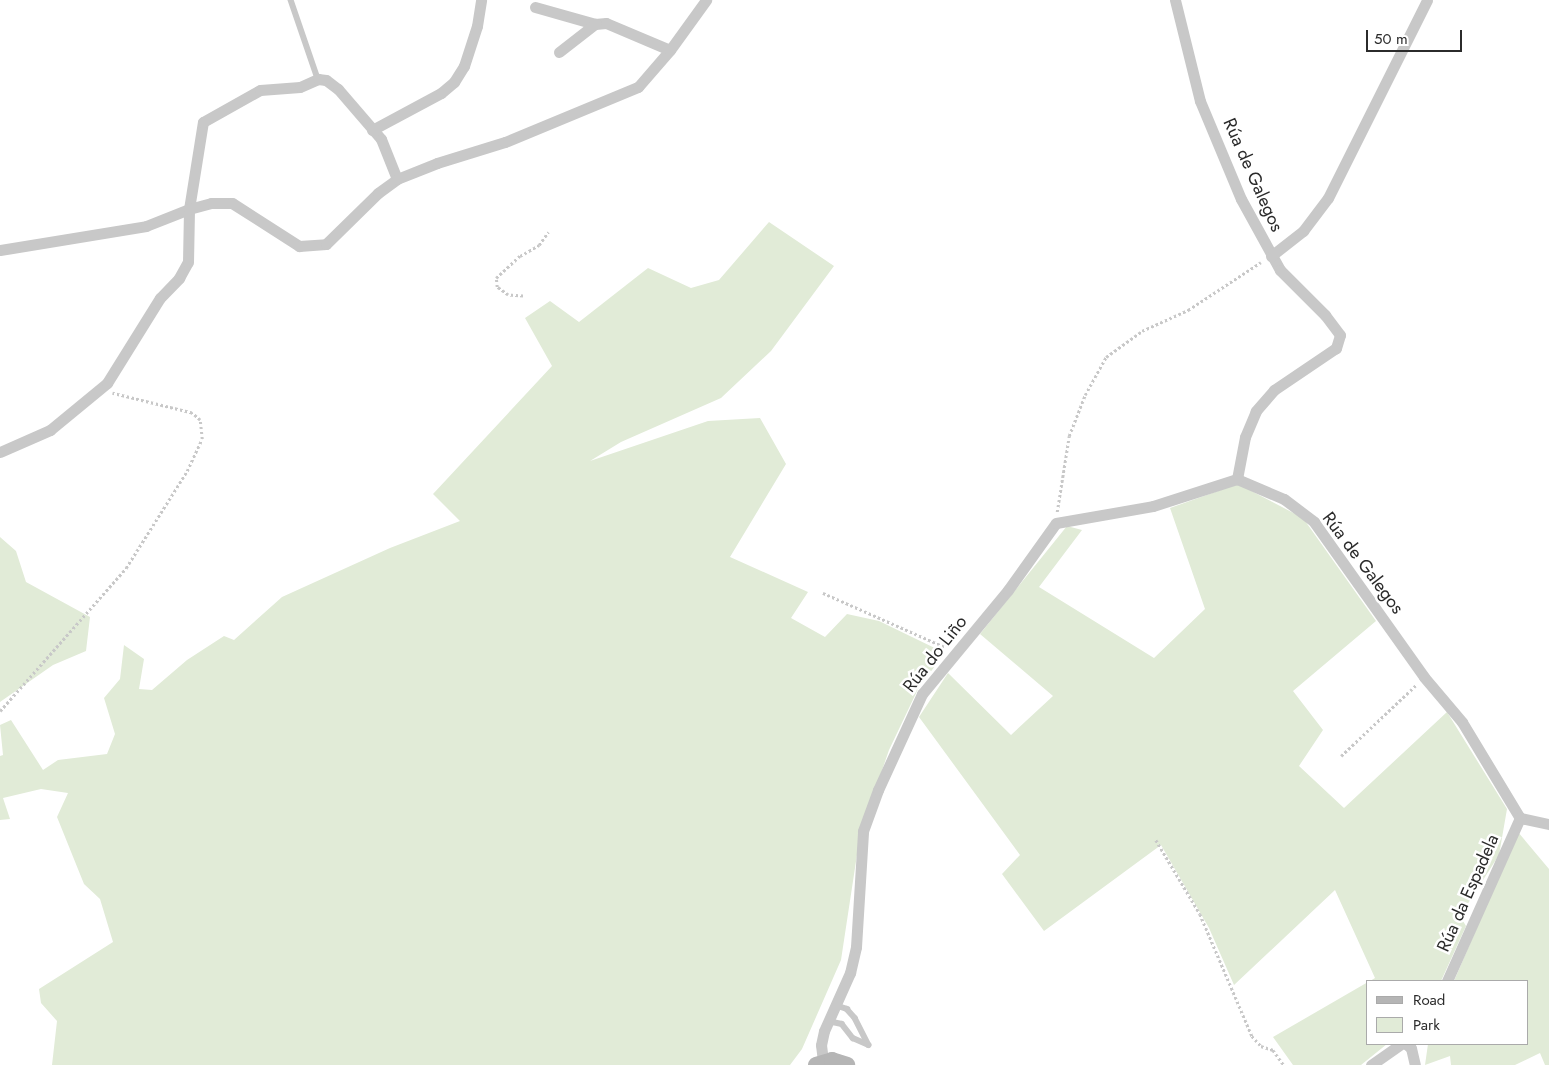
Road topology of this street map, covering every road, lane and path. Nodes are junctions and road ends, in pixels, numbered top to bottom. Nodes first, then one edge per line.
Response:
1 (291, 0) edge
2 (481, 0) edge
3 (706, 0) edge
4 (1175, 0) edge
5 (1427, 0) edge
6 (535, 7) dead end
7 (594, 24) junction
8 (670, 50) junction
9 (559, 52) dead end
10 (318, 79) junction
11 (372, 130) junction
12 (397, 180) junction
13 (189, 209) junction
14 (548, 232) dead end
15 (0, 250) edge
16 (1271, 256) junction
17 (523, 296) dead end
18 (107, 383) junction
19 (0, 452) edge
20 (1237, 479) junction
21 (1056, 523) junction
22 (823, 593) dead end
23 (954, 655) junction
24 (1424, 677) junction
25 (0, 711) edge
26 (1341, 756) dead end
27 (1520, 818) junction
28 (1549, 824) edge
29 (1156, 840) dead end
30 (1447, 980) edge
31 (835, 1005) junction
32 (828, 1021) junction
33 (1400, 1045) edge
34 (1407, 1045) edge
35 (819, 1063) edge
36 (847, 1065) edge
37 (1284, 1065) edge
38 (1372, 1065) edge
39 (1415, 1065) edge

1 - 10 lane
2 - 11 street
3 - 8 street
4 - 16 street, Rúa de Galegos
5 - 16 street
6 - 7 street
7 - 8 street
7 - 9 street
8 - 12 street
10 - 11 street
10 - 13 street
11 - 12 street
12 - 13 street
13 - 15 street
13 - 18 street
14 - 17 path
16 - 20 street, Rúa de Galegos
16 - 21 path
18 - 19 street
18 - 25 path
20 - 21 street
20 - 24 street, Rúa de Galegos
21 - 23 street, Rúa do Liño
22 - 23 path
23 - 31 street, Rúa do Liño
24 - 26 path
24 - 27 street, Rúa de Galegos
27 - 28 street
27 - 30 street, Rúa da Espadela
29 - 37 path
31 - 32 street, Rúa do Liño
31 - 32 lane
32 - 35 street, Rúa do Liño
33 - 38 street
34 - 39 street
35 - 36 street

